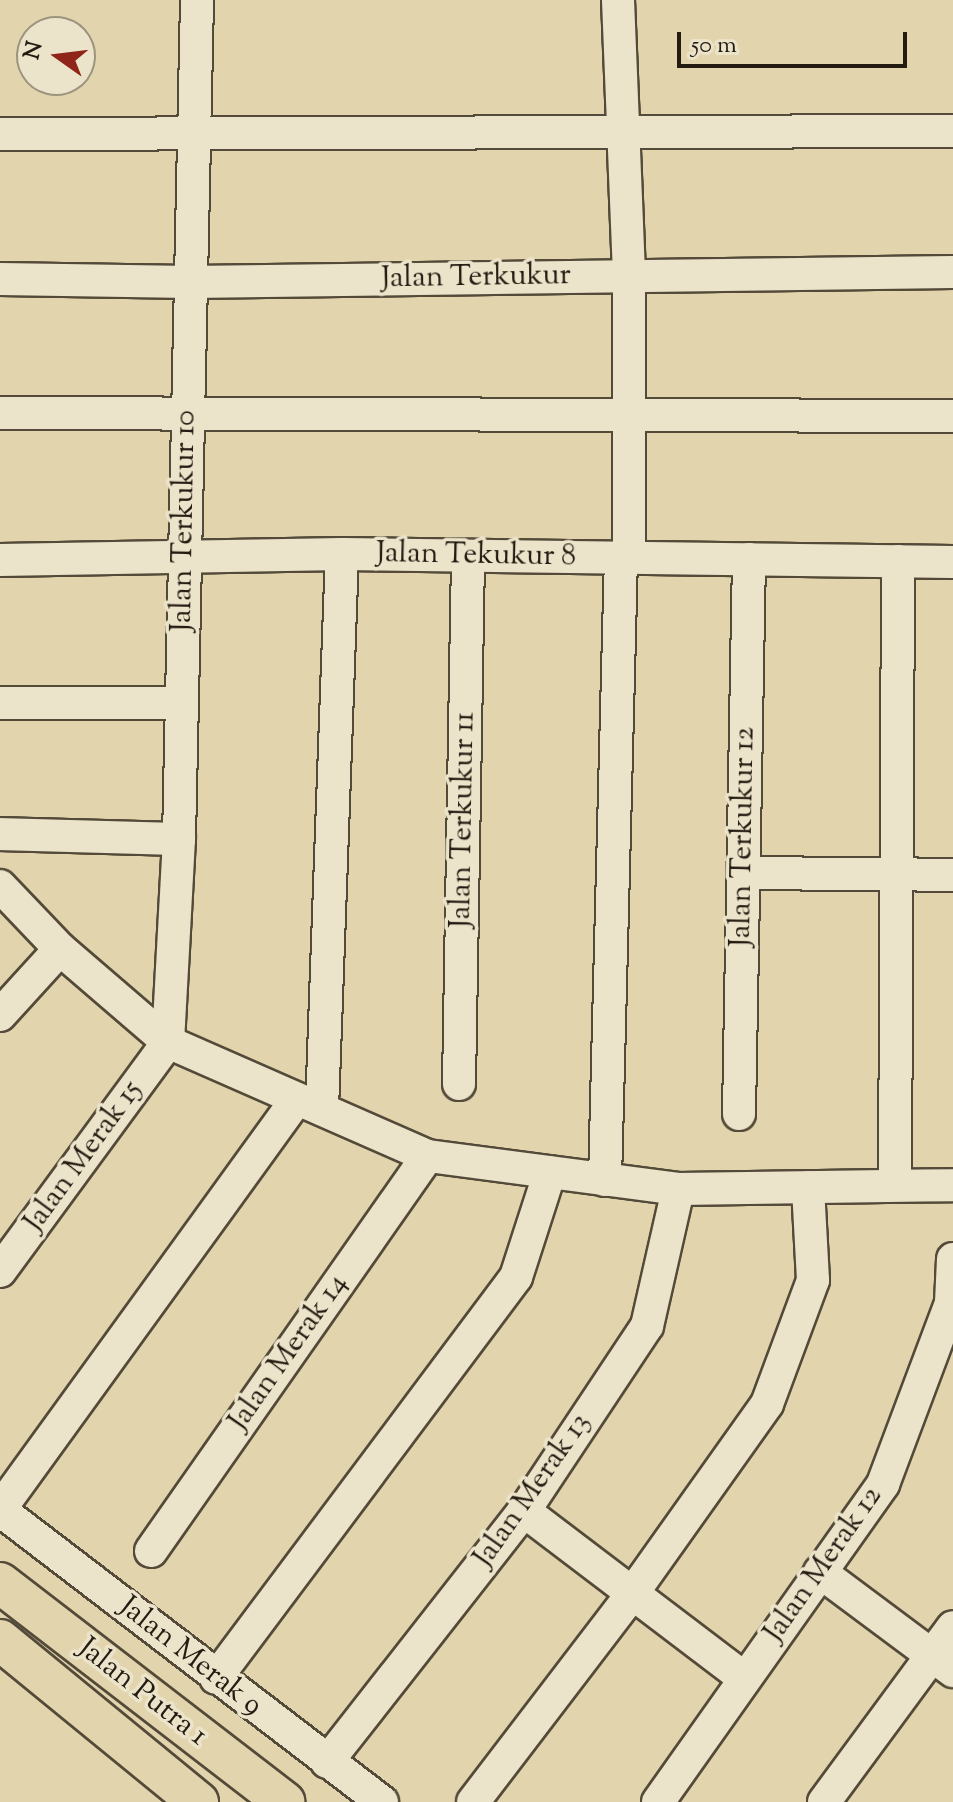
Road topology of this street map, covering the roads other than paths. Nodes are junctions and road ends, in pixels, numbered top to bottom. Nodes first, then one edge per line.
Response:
1 (197, 0) edge
2 (618, 0) edge
3 (623, 130) junction
4 (953, 131) edge
5 (0, 134) edge
6 (194, 136) junction
7 (953, 272) edge
8 (629, 276) junction
9 (0, 279) edge
10 (190, 282) junction
11 (188, 411) junction
12 (0, 413) edge
13 (629, 413) junction
14 (953, 416) edge
15 (342, 554) junction
16 (468, 556) junction
17 (625, 558) junction
18 (749, 559) junction
19 (0, 560) edge
20 (184, 560) junction
21 (898, 561) junction
22 (953, 562) edge
23 (0, 703) edge
24 (181, 703) junction
25 (0, 834) edge
26 (179, 839) junction
27 (744, 873) junction
28 (953, 875) edge
29 (894, 876) junction
30 (0, 886) edge
31 (60, 949) junction
32 (0, 1015) edge
33 (168, 1042) junction
34 (459, 1084) dead end
35 (309, 1104) junction
36 (739, 1114) dead end
37 (428, 1156) junction
38 (550, 1172) junction
39 (605, 1180) junction
40 (895, 1185) junction
41 (953, 1185) edge
42 (808, 1187) junction
43 (678, 1189) junction
44 (953, 1259) edge
45 (0, 1271) edge
46 (0, 1509) edge
47 (524, 1511) junction
48 (151, 1551) dead end
49 (820, 1572) junction
50 (0, 1583) edge
51 (632, 1594) junction
52 (953, 1627) edge
53 (0, 1640) edge
54 (942, 1663) edge
55 (743, 1677) junction
56 (216, 1678) junction
57 (327, 1762) junction
58 (271, 1798) edge
59 (198, 1802) edge
60 (382, 1802) edge
61 (473, 1802) edge
62 (658, 1802) edge
63 (824, 1802) edge

1 - 6 street, Jalan Terkukur 10
2 - 3 street
3 - 4 street
3 - 6 street
3 - 8 street
5 - 6 street
6 - 10 street, Jalan Terkukur 10
7 - 8 street, Jalan Terkukur
8 - 10 street, Jalan Terkukur
8 - 13 street
9 - 10 street, Jalan Terkukur
10 - 11 street, Jalan Terkukur 10
11 - 12 street
11 - 13 street
11 - 20 street, Jalan Terkukur 10
13 - 14 street
13 - 17 street
15 - 16 street, Jalan Tekukur 8
15 - 20 street, Jalan Tekukur 8
15 - 35 street
16 - 17 street, Jalan Tekukur 8
16 - 34 street, Jalan Terkukur 11
17 - 18 street, Jalan Tekukur 8
17 - 39 street
18 - 21 street, Jalan Tekukur 8
18 - 27 street, Jalan Terkukur 12
19 - 20 street, Jalan Tekukur 8
20 - 24 street, Jalan Terkukur 10
21 - 22 street, Jalan Tekukur 8
21 - 29 street
23 - 24 street
24 - 26 street, Jalan Terkukur 10
25 - 26 street
26 - 33 street, Jalan Terkukur 10
27 - 29 street
27 - 36 street, Jalan Terkukur 12
28 - 29 street
29 - 40 street
30 - 31 street
31 - 32 street
31 - 33 street
33 - 35 street
33 - 45 street, Jalan Merak 15
35 - 37 street
35 - 46 street
37 - 38 street
37 - 48 street, Jalan Merak 14
38 - 39 street
38 - 56 street
39 - 43 street
40 - 41 street
40 - 42 street
42 - 43 street
42 - 51 street
43 - 47 street, Jalan Merak 13
44 - 49 street, Jalan Merak 12
46 - 56 street, Jalan Merak 9
47 - 51 street
47 - 57 street, Jalan Merak 13
49 - 54 street
49 - 55 street, Jalan Merak 12
50 - 58 main road, Jalan Putra 1
51 - 55 street
51 - 61 street
52 - 54 street
53 - 59 main road, Jalan Putra 1
54 - 63 street
55 - 62 street, Jalan Merak 12
56 - 57 street, Jalan Merak 9
57 - 60 street, Jalan Merak 9

